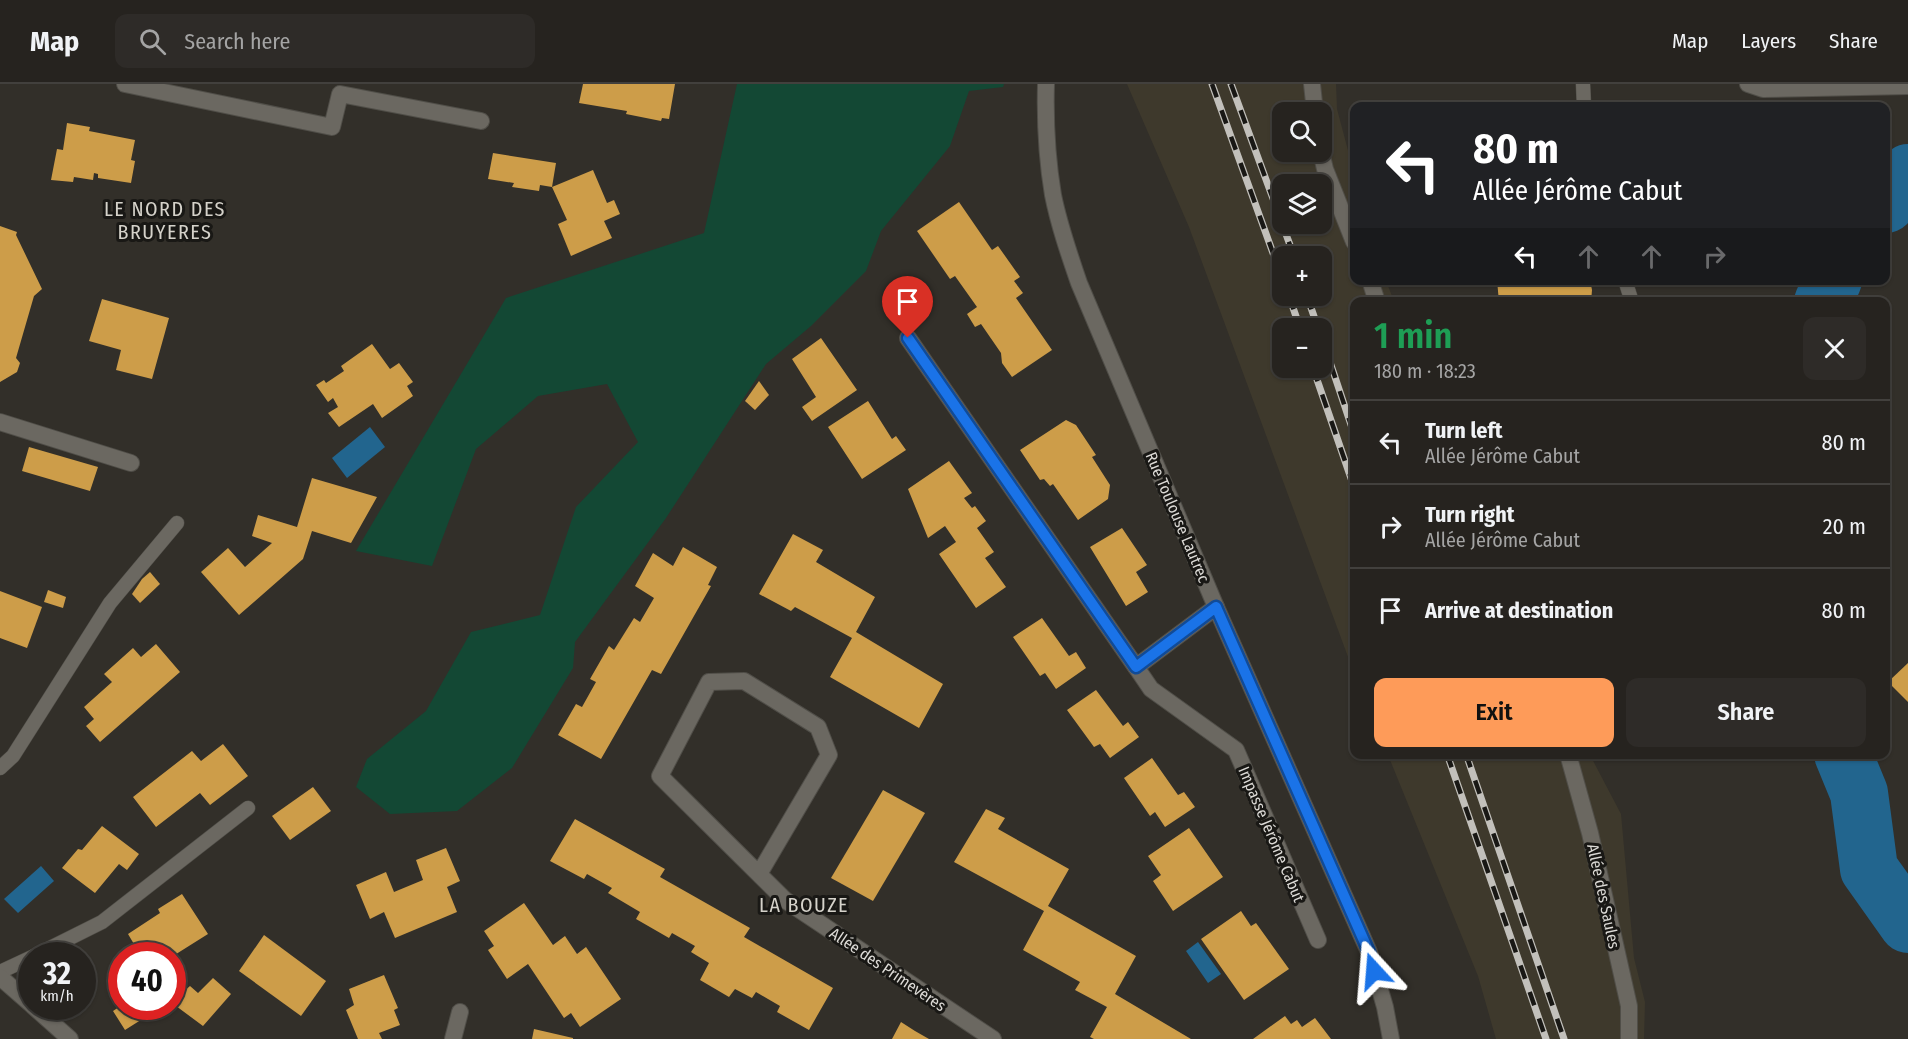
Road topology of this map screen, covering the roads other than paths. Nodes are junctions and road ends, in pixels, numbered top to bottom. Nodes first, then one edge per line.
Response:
1 (125, 84) edge
2 (1047, 84) edge
3 (1312, 84) edge
4 (1583, 84) edge
5 (1748, 84) edge
6 (1908, 86) edge
7 (1314, 102) edge
8 (1584, 102) edge
9 (481, 121) dead end
10 (1323, 162) edge
11 (1350, 232) edge
12 (908, 338) dead end
13 (0, 422) edge
14 (131, 463) dead end
15 (177, 523) dead end
16 (1216, 607) junction
17 (1136, 667) junction
18 (1569, 759) edge
19 (0, 768) edge
20 (248, 808) dead end
21 (759, 873) junction
22 (1318, 940) dead end
23 (61, 942) edge
24 (18, 963) edge
25 (0, 972) edge
26 (0, 977) edge
27 (18, 993) edge
28 (460, 1012) dead end
29 (48, 1020) edge
30 (70, 1039) edge
31 (453, 1039) edge
32 (993, 1039) edge
33 (1391, 1039) edge
34 (1629, 1039) edge

1 - 9 street
2 - 16 street, Rue Toulouse Lautrec
3 - 7 street
4 - 8 lane
5 - 6 street
10 - 11 street
12 - 17 street, Impasse Jérôme Cabut
13 - 14 street
15 - 19 lane
16 - 17 street
16 - 33 street, Rue Toulouse Lautrec
17 - 22 street, Impasse Jérôme Cabut
18 - 34 street, Allée des Saules
20 - 23 lane
21 - 21 street, Allée des Primevères
21 - 32 street, Allée des Primevères
24 - 25 lane
26 - 27 street
28 - 31 street
29 - 30 street

